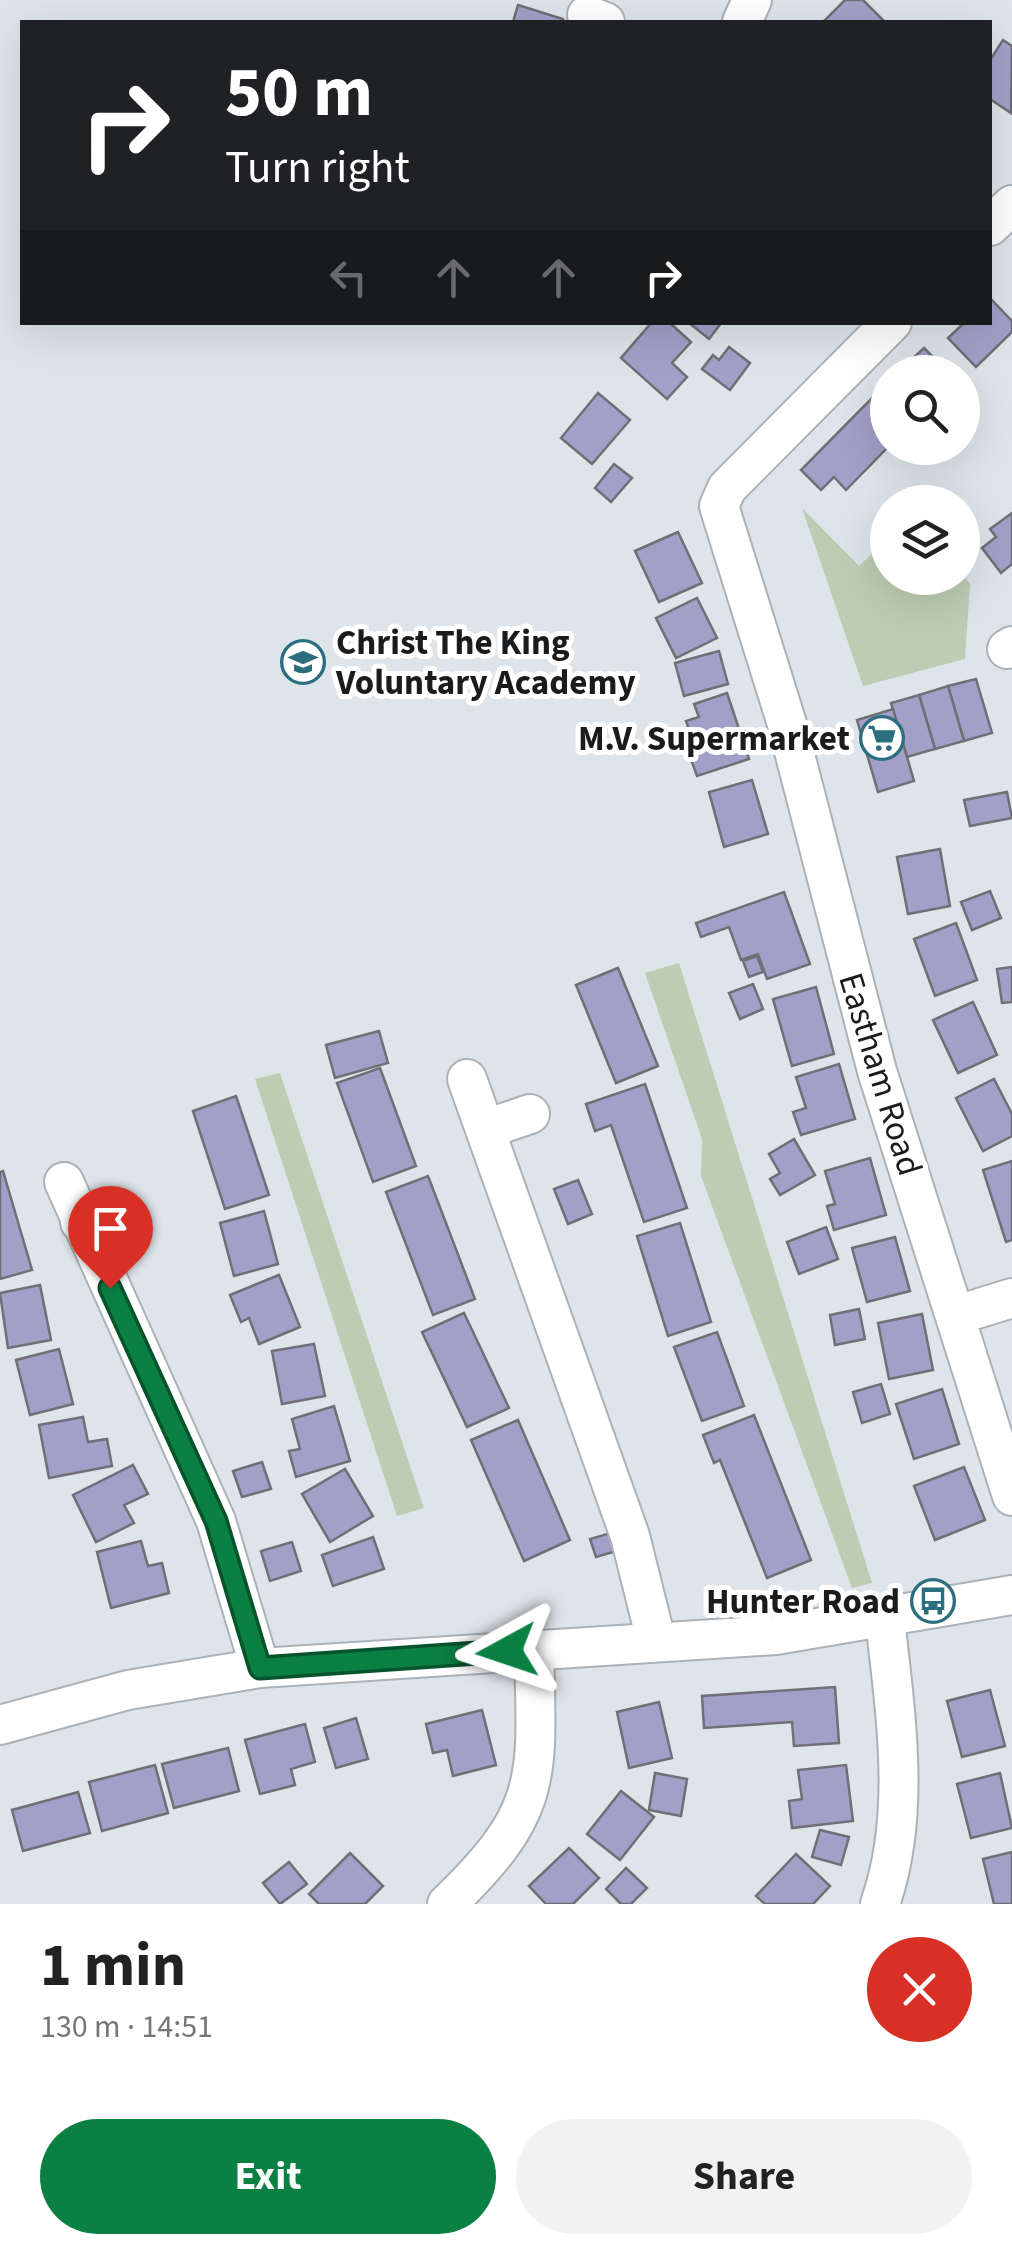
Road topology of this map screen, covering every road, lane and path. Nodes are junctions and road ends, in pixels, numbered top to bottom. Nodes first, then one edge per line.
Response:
1 (1012, 204) edge
2 (992, 224) edge
3 (889, 325) edge
4 (467, 1079) dead end
5 (530, 1114) dead end
6 (486, 1129) junction
7 (64, 1182) dead end
8 (118, 1208) dead end
9 (80, 1222) junction
10 (1012, 1298) edge
11 (958, 1315) junction
12 (1012, 1496) edge
13 (1012, 1595) edge
14 (885, 1619) junction
15 (656, 1640) junction
16 (534, 1648) junction
17 (260, 1668) junction
18 (0, 1725) edge
19 (446, 1904) edge
20 (880, 1904) edge

1 - 2 street
3 - 11 street, Eastham Road
4 - 6 street
5 - 6 street
6 - 15 street
7 - 9 street
8 - 9 street
9 - 17 street
10 - 11 street
11 - 12 street, Eastham Road
13 - 14 street
14 - 15 street
14 - 20 street
15 - 16 street
16 - 17 street
16 - 19 street
17 - 18 street

